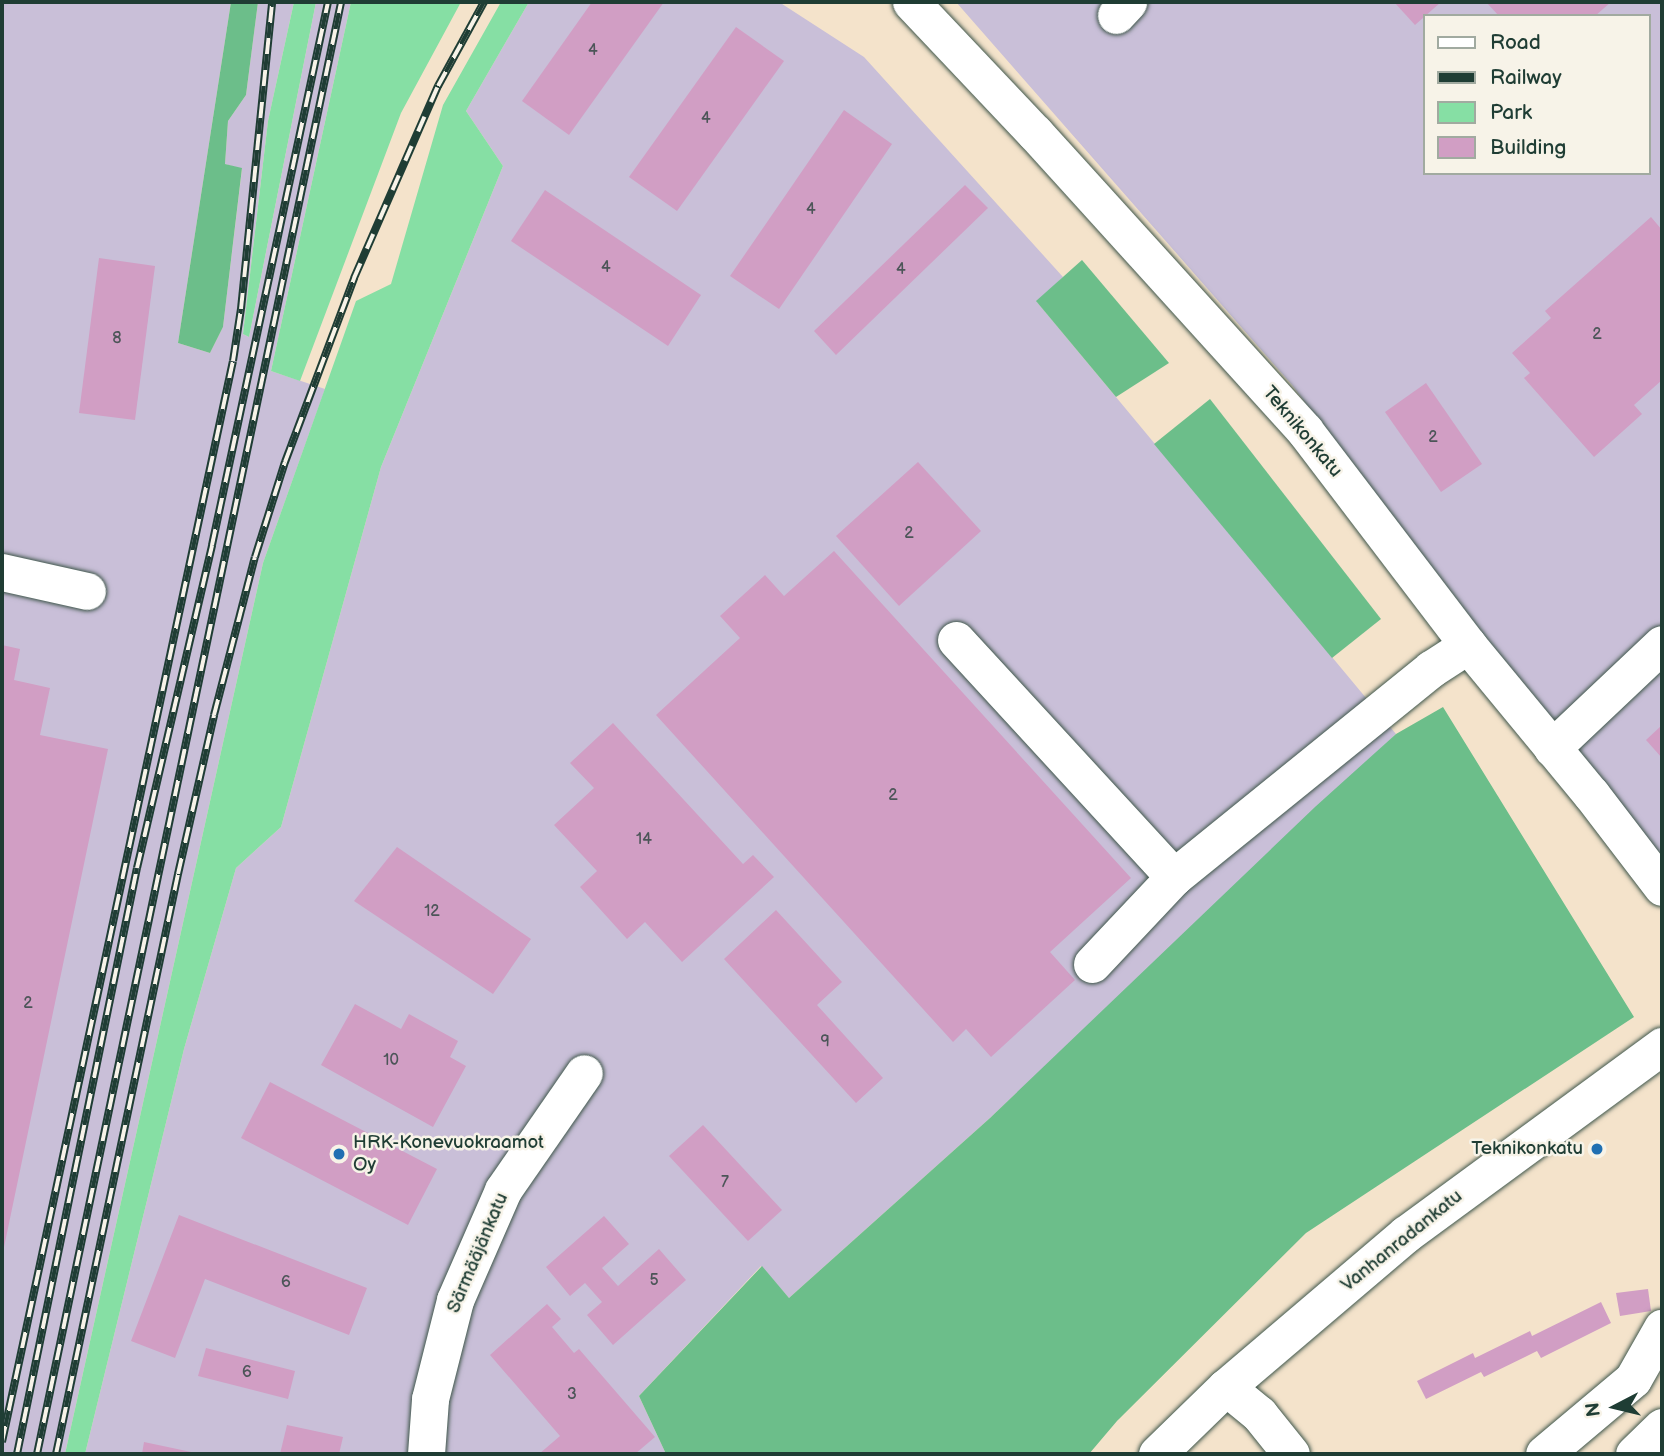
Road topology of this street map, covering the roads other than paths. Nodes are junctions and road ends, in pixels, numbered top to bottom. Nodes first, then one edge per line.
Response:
1 (911, 2) edge
2 (2, 572) edge
3 (86, 591) dead end
4 (956, 640) dead end
5 (1662, 644) edge
6 (1468, 645) junction
7 (1552, 748) junction
8 (1174, 877) junction
9 (1662, 887) edge
10 (1092, 964) dead end
11 (1662, 1046) edge
12 (584, 1073) dead end
13 (1662, 1328) edge
14 (1227, 1387) junction
15 (1662, 1427) edge
16 (426, 1454) edge
17 (1157, 1454) edge
18 (1291, 1454) edge
19 (1544, 1454) edge
20 (1634, 1454) edge

1 - 6 street, Teknikonkatu
2 - 3 street
4 - 8 street
5 - 7 street
6 - 7 street, Teknikonkatu
6 - 8 street
7 - 9 street, Teknikonkatu
8 - 10 street
11 - 14 street, Vanhanradankatu
12 - 16 street, Särmääjänkatu
13 - 19 street
14 - 17 street, Vanhanradankatu
14 - 18 street
15 - 20 street

